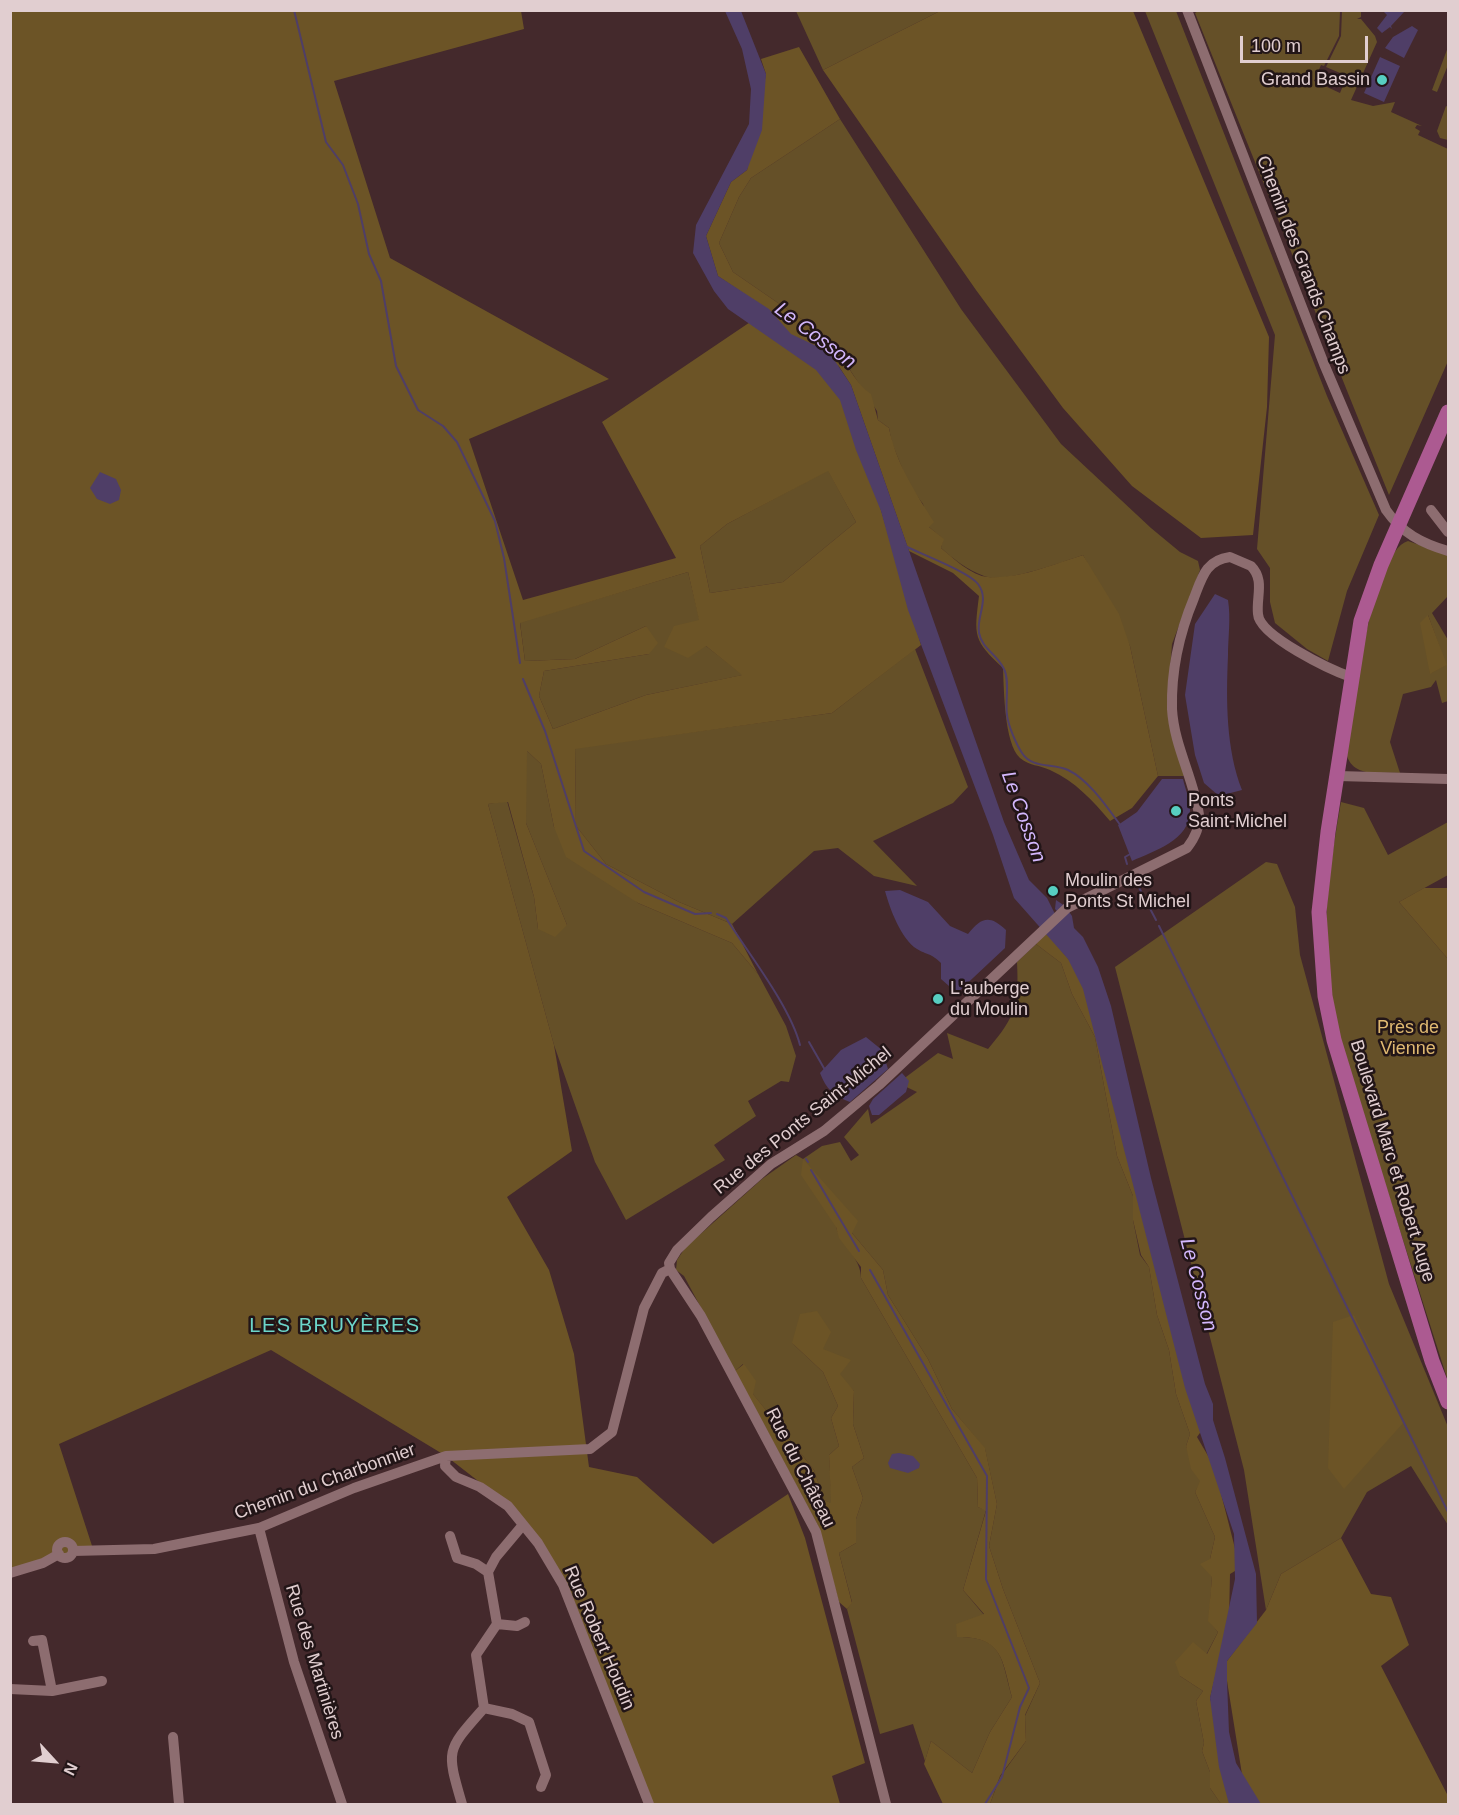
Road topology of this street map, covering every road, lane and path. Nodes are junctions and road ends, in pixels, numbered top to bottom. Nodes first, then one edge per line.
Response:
1 (1187, 12) edge
2 (1449, 412) edge
3 (1431, 510) dead end
4 (1398, 527) junction
5 (1449, 532) edge
6 (1449, 551) edge
7 (1352, 677) junction
8 (1338, 776) junction
9 (1449, 778) edge
10 (670, 1269) junction
11 (1449, 1402) edge
12 (446, 1456) junction
13 (522, 1526) junction
14 (259, 1528) junction
15 (450, 1536) dead end
16 (488, 1572) junction
17 (10, 1573) edge
18 (525, 1622) dead end
19 (497, 1624) junction
20 (33, 1641) dead end
21 (102, 1681) dead end
22 (10, 1689) edge
23 (52, 1691) junction
24 (484, 1708) junction
25 (173, 1737) dead end
26 (541, 1787) dead end
27 (179, 1804) edge
28 (342, 1804) edge
29 (462, 1804) edge
30 (649, 1804) edge
31 (886, 1804) edge

1 - 4 street, Chemin des Grands Champs
2 - 4 main road, Boulevard Marc et Robert Auge
3 - 5 street
4 - 6 street
4 - 7 main road, Boulevard Marc et Robert Auge
7 - 8 main road, Boulevard Marc et Robert Auge
7 - 10 street, Rue des Ponts Saint-Michel
8 - 9 street
8 - 11 main road, Boulevard Marc et Robert Auge
10 - 12 street, Rue des Ponts Saint-Michel
10 - 31 street, Rue du Château
12 - 13 street, Rue Robert Houdin
12 - 14 street, Chemin du Charbonnier
13 - 16 street
13 - 30 street, Rue Robert Houdin
14 - 17 street, Chemin du Charbonnier
14 - 28 street, Rue des Martinières
15 - 16 street
16 - 19 street
18 - 19 street
19 - 24 street
20 - 23 street
21 - 23 street
22 - 23 street
24 - 26 street
24 - 29 street
25 - 27 street

